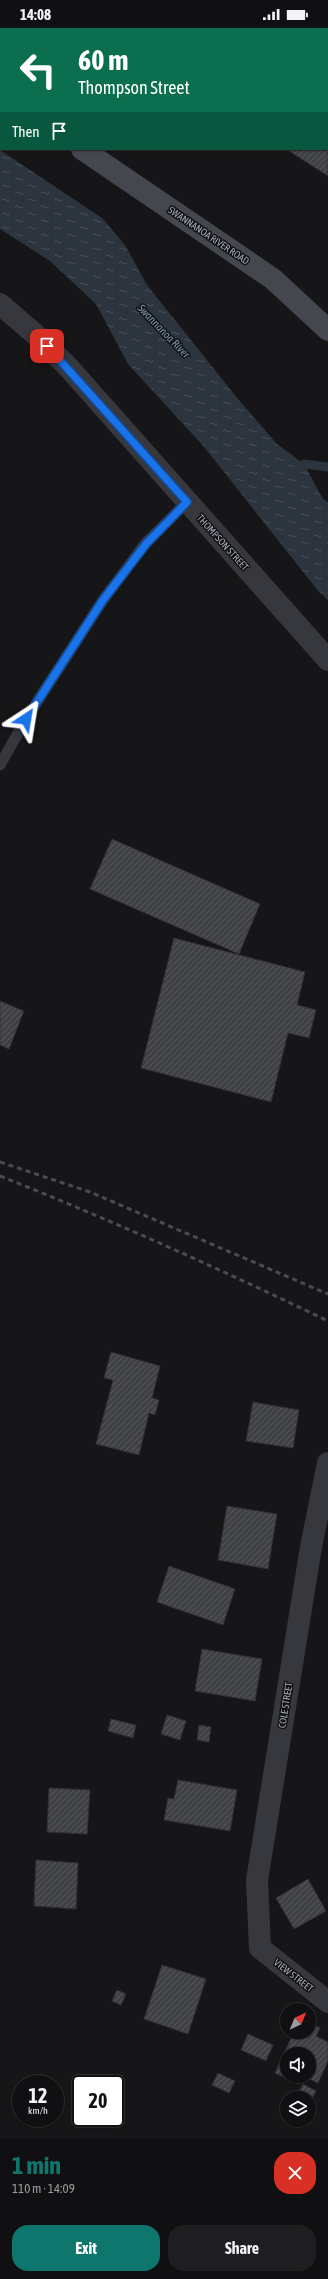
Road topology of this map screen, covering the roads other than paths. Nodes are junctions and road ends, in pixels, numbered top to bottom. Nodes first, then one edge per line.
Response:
1 (83, 150) edge
2 (0, 304) edge
3 (328, 330) edge
4 (187, 502) junction
5 (328, 660) edge
6 (0, 765) edge
7 (328, 1463) edge
8 (260, 1948) joint
9 (328, 2002) edge

1 - 3 main road, SWANNANOA RIVER ROAD
2 - 4 street, THOMPSON STREET
4 - 5 street, THOMPSON STREET
4 - 6 lane
7 - 8 street, COLE STREET
8 - 9 street, VIEW STREET

